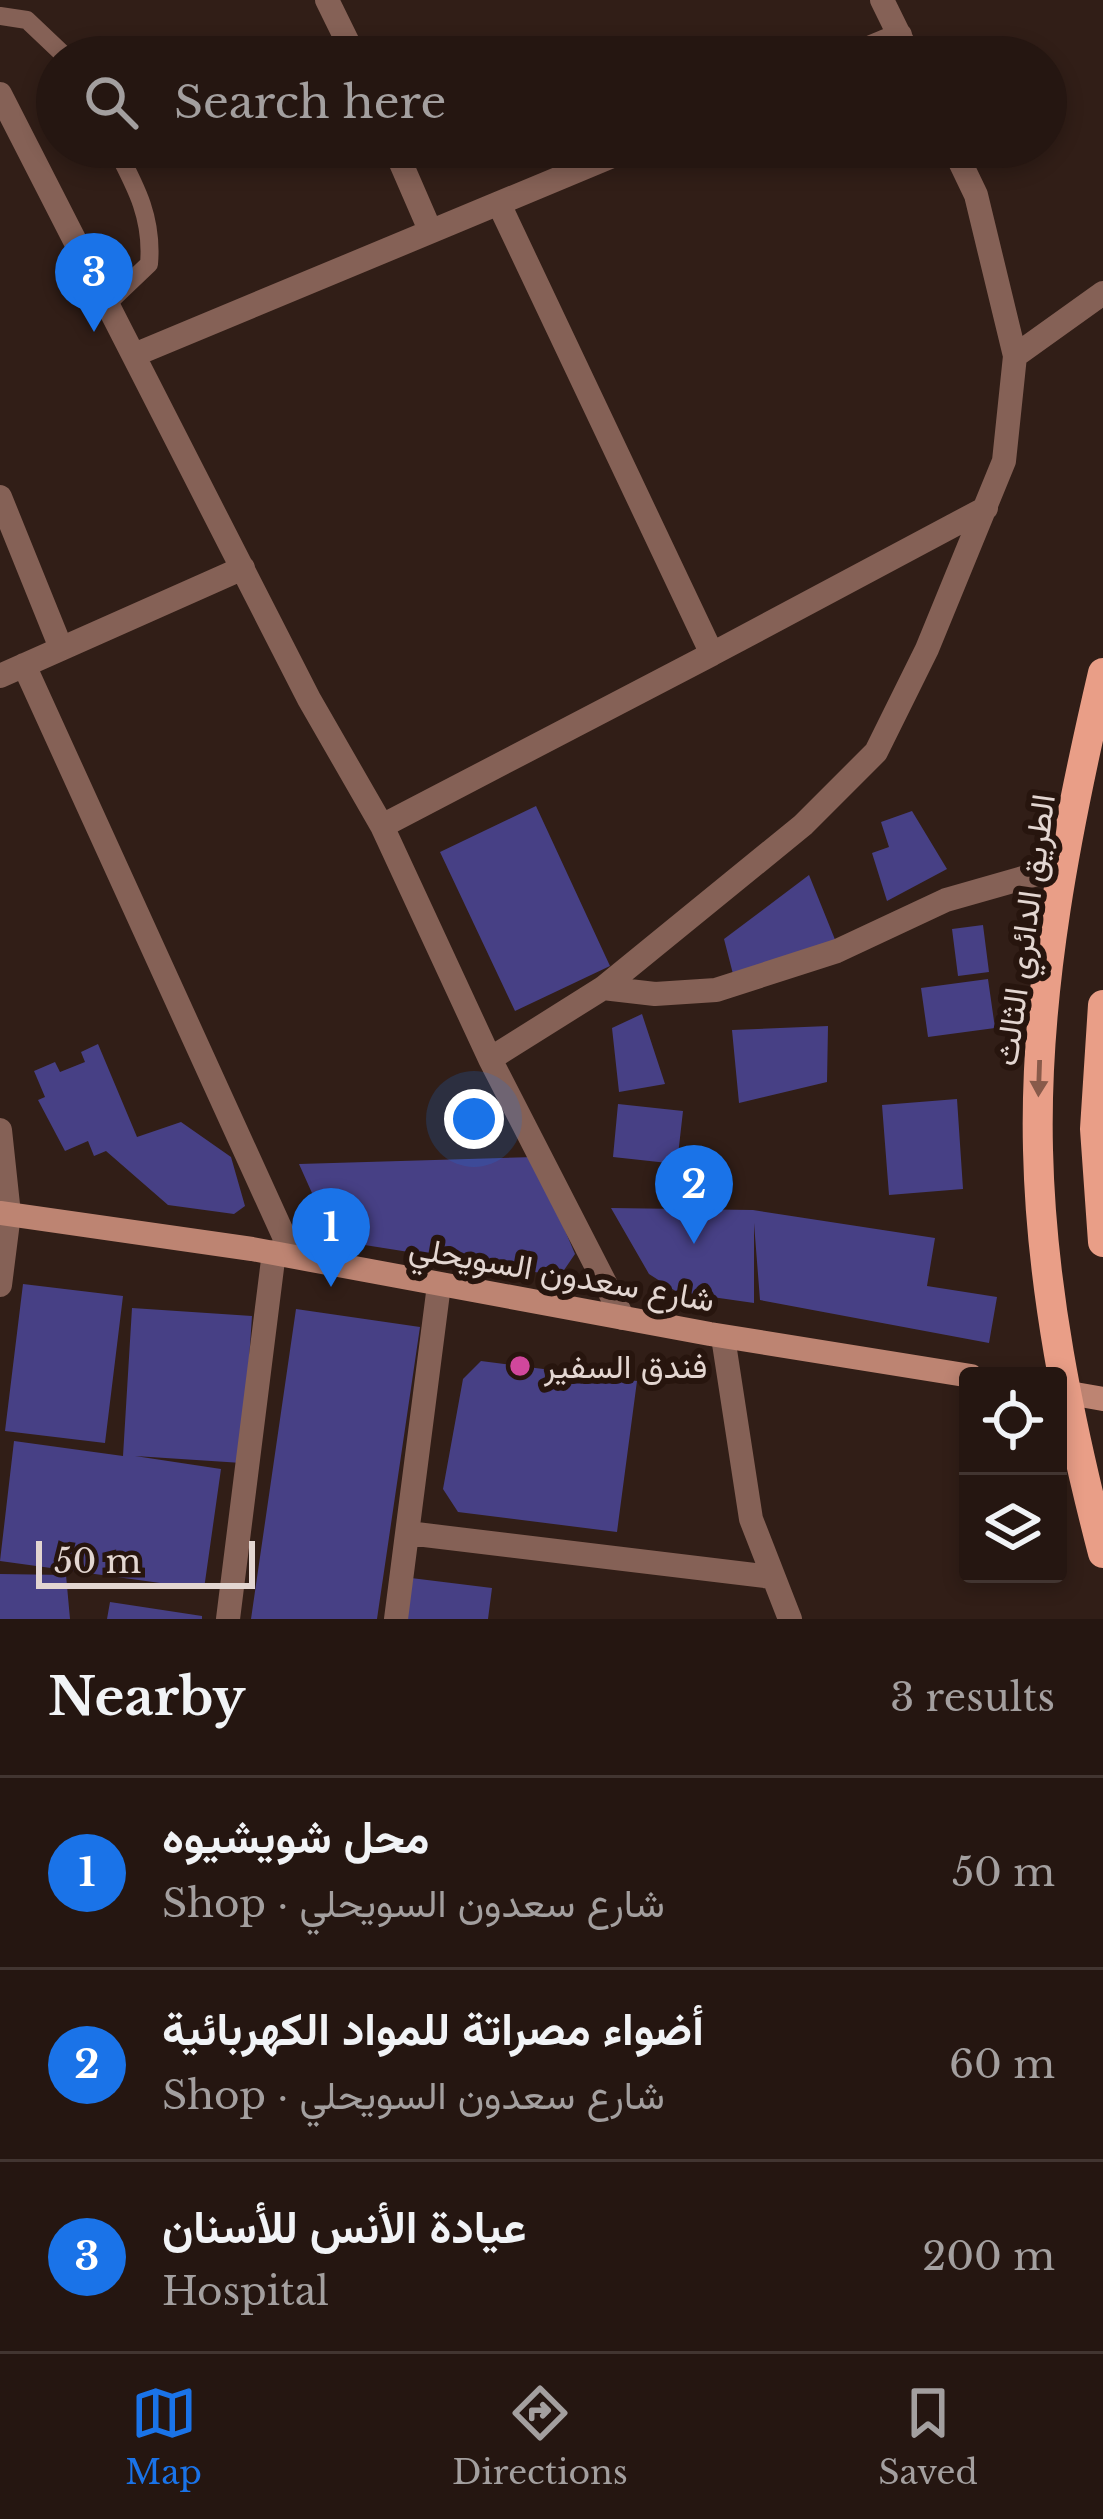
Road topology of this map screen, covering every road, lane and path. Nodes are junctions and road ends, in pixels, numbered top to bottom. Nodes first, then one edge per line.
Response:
1 (327, 0) edge
2 (882, 0) edge
3 (0, 16) edge
4 (44, 36) edge
5 (345, 36) edge
6 (900, 36) edge
7 (0, 94) edge
8 (36, 165) edge
9 (38, 168) edge
10 (126, 168) edge
11 (403, 168) edge
12 (584, 168) edge
13 (963, 168) edge
14 (499, 204) junction
15 (430, 230) junction
16 (1103, 293) edge
17 (107, 304) junction
18 (134, 355) junction
19 (1015, 356) junction
20 (0, 497) edge
21 (986, 508) junction
22 (243, 568) junction
23 (61, 647) junction
24 (712, 654) junction
25 (24, 665) junction
26 (1103, 673) edge
27 (0, 676) edge
28 (382, 826) junction
29 (1065, 866) junction
30 (603, 988) junction
31 (1103, 1005) edge
32 (490, 1059) junction
33 (0, 1130) edge
34 (4, 1214) edge
35 (1103, 1242) edge
36 (284, 1254) junction
37 (0, 1285) edge
38 (439, 1285) junction
39 (623, 1318) junction
40 (723, 1336) junction
41 (1060, 1367) edge
42 (959, 1374) edge
43 (1067, 1393) edge
44 (1103, 1399) edge
45 (1067, 1412) edge
46 (408, 1533) junction
47 (1103, 1553) edge
48 (772, 1577) junction
49 (228, 1619) edge
50 (397, 1619) edge
51 (790, 1619) edge

1 - 5 street
2 - 6 street
3 - 4 lane
7 - 8 street
9 - 17 street
10 - 17 lane
11 - 15 street
12 - 14 street
13 - 19 street
14 - 15 street
14 - 24 street
15 - 18 street
16 - 19 street
17 - 18 street
18 - 22 street
19 - 21 street
20 - 23 street
21 - 24 street
21 - 30 street
22 - 23 street
22 - 28 street
23 - 25 street
24 - 28 street
25 - 27 street
25 - 36 street
26 - 29 main road, الطريق الدائري الثالث
28 - 32 street
29 - 30 street
29 -> 41 main road, الطريق الدائري الثالث
30 - 32 street
31 - 35 main road
32 - 39 street
33 - 34 street
34 - 36 main road, شارع سعدون السويحلي
34 - 37 street
36 - 38 main road, شارع سعدون السويحلي
36 - 49 street
38 - 39 main road, شارع سعدون السويحلي
38 - 46 street
39 - 40 main road, شارع سعدون السويحلي
40 - 42 main road, شارع سعدون السويحلي
40 - 48 street
43 - 44 main road
45 - 47 main road, الطريق الدائري الثالث
46 - 48 street
46 - 50 street
48 - 51 street

